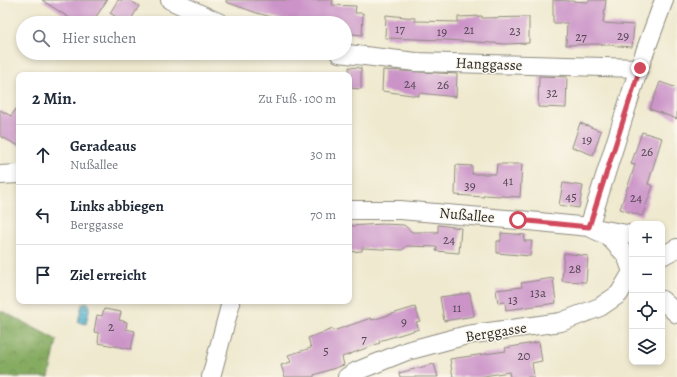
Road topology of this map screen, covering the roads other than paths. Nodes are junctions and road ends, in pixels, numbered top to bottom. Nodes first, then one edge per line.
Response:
1 (170, 0) edge
2 (664, 0) edge
3 (205, 16) edge
4 (352, 55) edge
5 (640, 68) junction
6 (16, 174) edge
7 (0, 175) edge
8 (352, 210) edge
9 (589, 227) junction
10 (629, 234) edge
11 (665, 240) edge
12 (677, 242) edge
13 (677, 248) edge
14 (665, 254) edge
15 (629, 264) edge
16 (629, 277) edge
17 (665, 303) edge
18 (230, 304) edge
19 (677, 314) edge
20 (211, 377) edge
21 (347, 377) edge

1 - 3 street
2 - 5 street
4 - 5 street, Hanggasse
5 - 9 street
6 - 7 street
8 - 9 street, Nußallee
9 - 10 street, Nußallee
9 - 15 street, Berggasse
11 - 12 street
13 - 14 street
16 - 21 street, Berggasse
17 - 19 street
18 - 20 street

